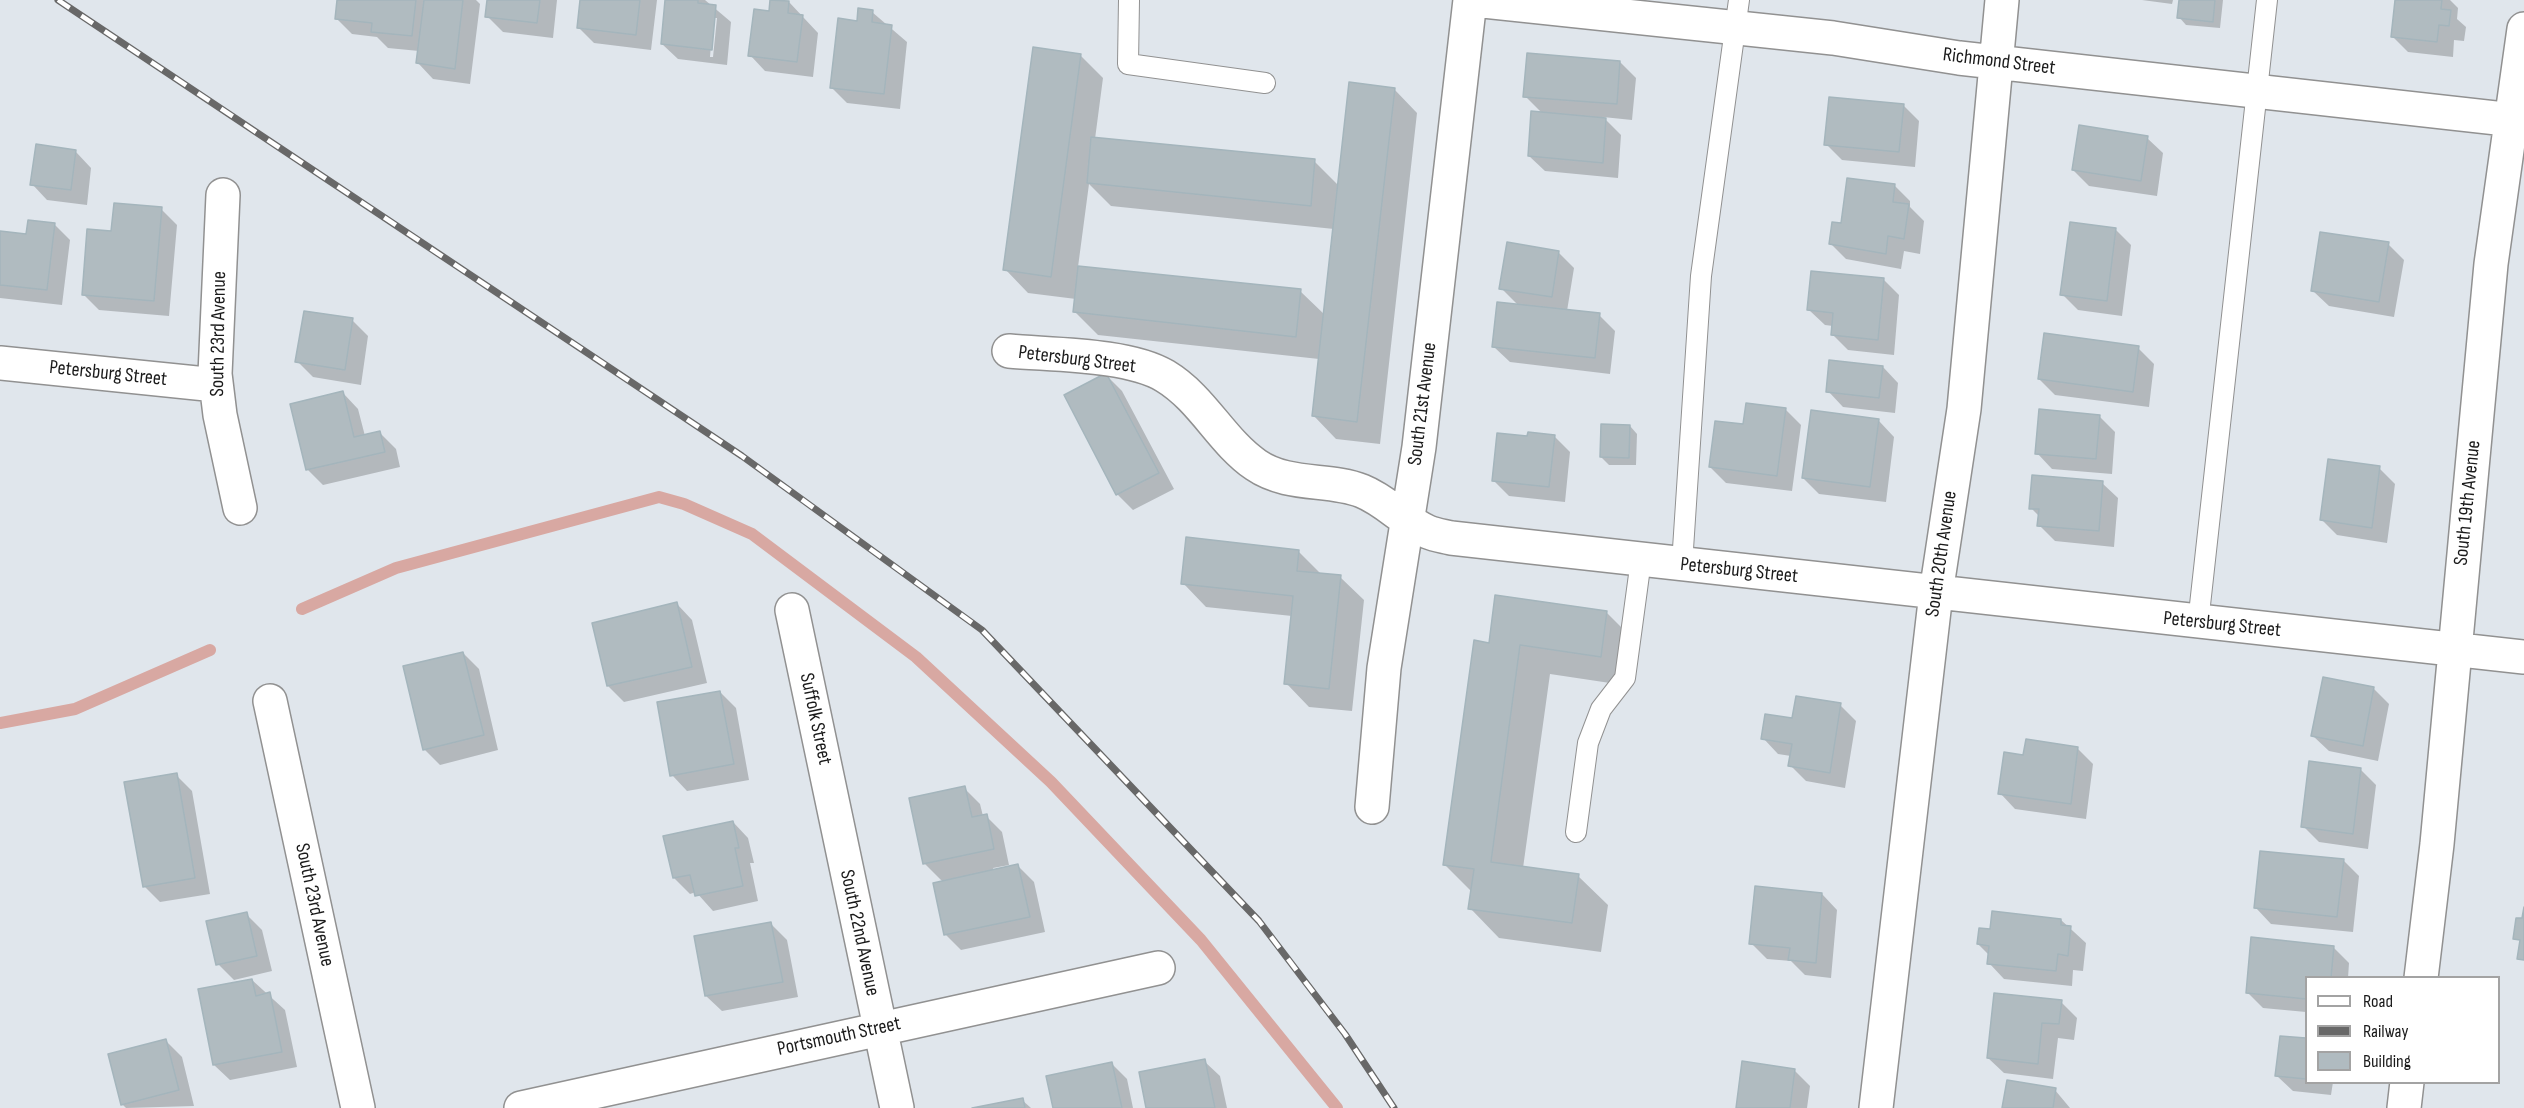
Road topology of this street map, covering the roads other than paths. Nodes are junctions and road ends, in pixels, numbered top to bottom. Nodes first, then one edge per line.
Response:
1 (1129, 0) edge
2 (1472, 0) edge
3 (2002, 0) edge
4 (2267, 0) edge
5 (1737, 14) edge
6 (2524, 29) edge
7 (1996, 62) junction
8 (1266, 83) dead end
9 (2257, 90) junction
10 (2518, 120) edge
11 (223, 195) dead end
12 (1009, 351) dead end
13 (0, 363) edge
14 (216, 385) junction
15 (240, 508) dead end
16 (1408, 519) junction
17 (1641, 560) junction
18 (1682, 564) junction
19 (1936, 593) junction
20 (792, 610) dead end
21 (2198, 623) junction
22 (2454, 651) junction
23 (2524, 657) edge
24 (270, 701) dead end
25 (1372, 807) dead end
26 (837, 828) joint
27 (1576, 832) dead end
28 (1158, 968) dead end
29 (2421, 976) edge
30 (879, 1028) junction
31 (2407, 1084) edge
32 (358, 1108) edge
33 (520, 1108) edge
34 (897, 1108) edge
35 (1876, 1108) edge
36 (2404, 1108) edge

1 - 8 lane
2 - 5 street, Richmond Street
2 - 16 street, South 21st Avenue
3 - 7 street, South 20th Avenue
4 - 9 lane
5 - 7 street, Richmond Street
5 - 18 lane
6 - 10 street, South 19th Avenue
7 - 9 street, Richmond Street
7 - 19 street, South 20th Avenue
9 - 10 street, Richmond Street
9 - 21 lane
10 - 22 street, South 19th Avenue
11 - 14 street, South 23rd Avenue
12 - 16 street, Petersburg Street
13 - 14 street, Petersburg Street
14 - 15 street, South 23rd Avenue
16 - 17 street, Petersburg Street
16 - 25 street, South 21st Avenue
17 - 18 street, Petersburg Street
17 - 27 lane
18 - 19 street, Petersburg Street
19 - 21 street, Petersburg Street
19 - 35 street, South 20th Avenue
20 - 26 street, Suffolk Street
21 - 22 street, Petersburg Street
22 - 23 street, Petersburg Street
22 - 29 street, South 19th Avenue
24 - 32 street, South 23rd Avenue
26 - 30 street, South 22nd Avenue
28 - 30 street, Portsmouth Street
30 - 33 street, Portsmouth Street
30 - 34 street, South 22nd Avenue
31 - 36 street

